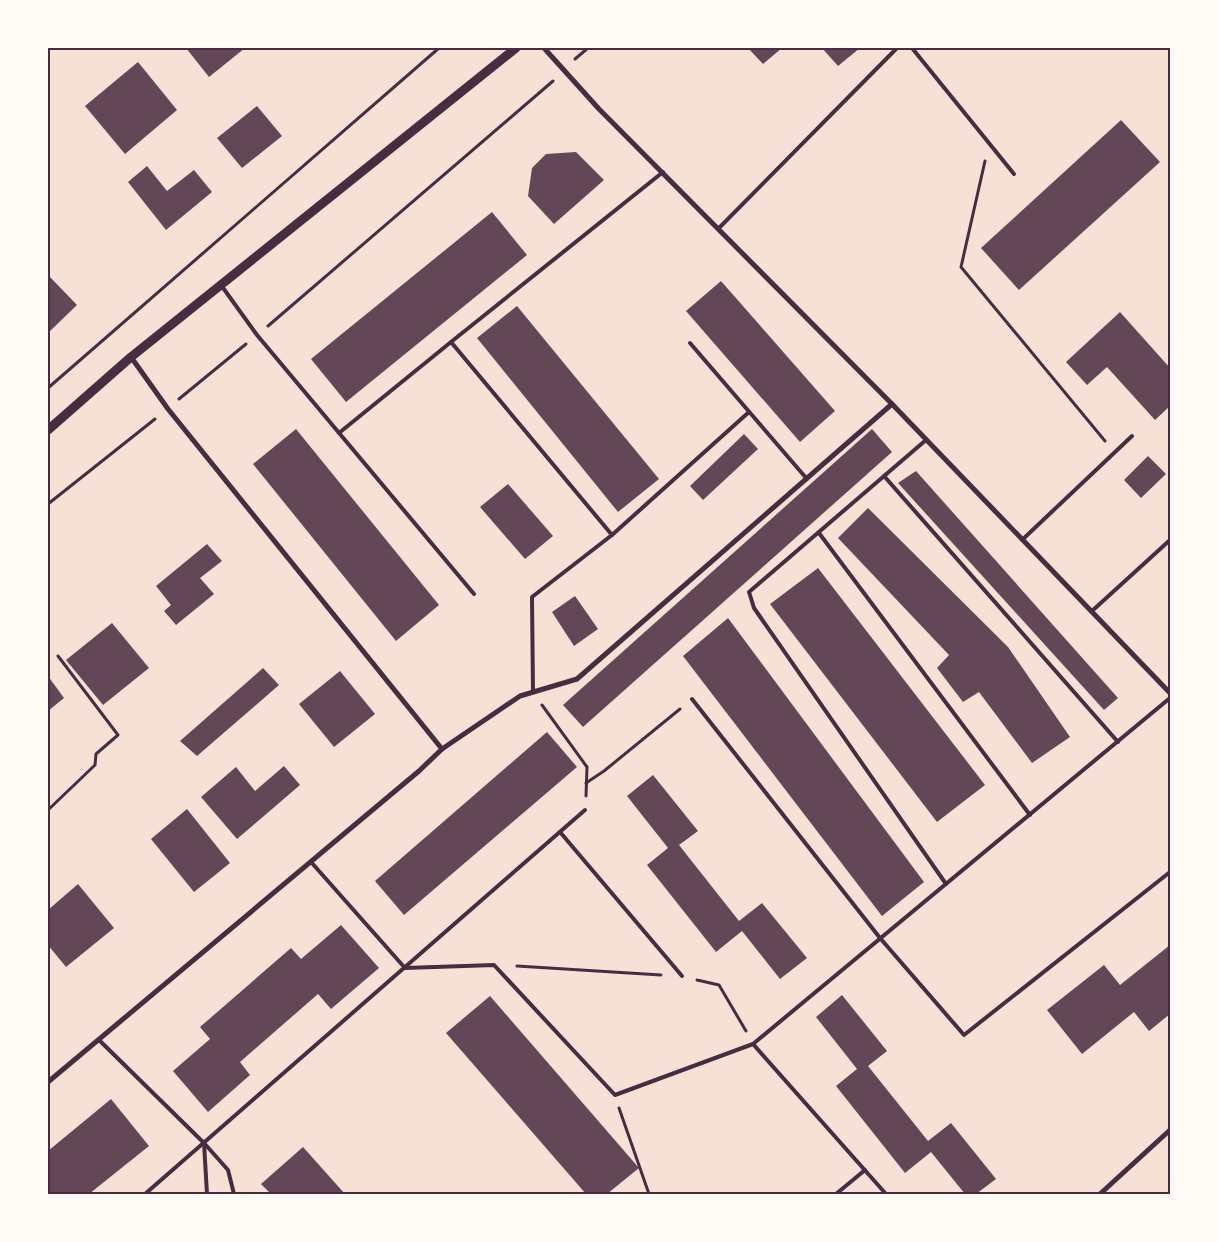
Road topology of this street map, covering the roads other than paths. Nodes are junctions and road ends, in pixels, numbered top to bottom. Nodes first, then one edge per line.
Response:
1 (516, 48) edge
2 (544, 48) edge
3 (897, 48) edge
4 (912, 48) edge
5 (663, 172) junction
6 (1014, 174) dead end
7 (718, 228) junction
8 (222, 285) junction
9 (451, 342) junction
10 (690, 343) dead end
11 (131, 357) junction
12 (892, 404) junction
13 (749, 412) junction
14 (48, 430) edge
15 (339, 433) junction
16 (1132, 436) dead end
17 (926, 440) junction
18 (884, 476) junction
19 (807, 478) junction
20 (818, 532) junction
21 (612, 535) junction
22 (1022, 540) junction
23 (1170, 540) edge
24 (474, 594) dead end
25 (1092, 611) junction
26 (532, 692) junction
27 (1170, 693) edge
28 (1170, 698) edge
29 (692, 699) road end
30 (1118, 742) junction
31 (442, 749) junction
32 (585, 810) road end
33 (1030, 815) junction
34 (560, 832) junction
35 (311, 862) junction
36 (1170, 872) edge
37 (946, 884) junction
38 (880, 938) junction
39 (405, 968) junction
40 (682, 976) road end
41 (99, 1040) junction
42 (753, 1044) junction
43 (48, 1082) edge
44 (1170, 1130) edge
45 (204, 1143) junction
46 (865, 1170) junction
47 (145, 1194) edge
48 (207, 1194) edge
49 (234, 1194) edge
50 (836, 1194) edge
51 (886, 1194) edge
52 (1100, 1194) edge

1 - 8 street
2 - 5 street
3 - 7 lane
4 - 6 lane
5 - 7 street
5 - 9 lane
7 - 12 street
8 - 11 street
8 - 15 lane
9 - 15 lane
9 - 21 lane
10 - 13 lane
11 - 14 street
11 - 31 street
12 - 17 street
12 - 19 street
13 - 19 lane
13 - 21 lane
15 - 24 lane
16 - 22 lane
17 - 18 lane
17 - 22 street
18 - 20 lane
18 - 30 lane
19 - 26 street
20 - 33 lane
20 - 37 lane
21 - 26 lane
22 - 25 street
23 - 25 lane
25 - 27 street
26 - 31 street
28 - 30 lane
29 - 38 lane
30 - 33 lane
31 - 35 street
32 - 34 lane
33 - 37 lane
34 - 39 lane
34 - 40 lane
35 - 39 lane
35 - 41 street
36 - 38 lane
37 - 38 lane
38 - 42 lane
39 - 42 lane
39 - 45 lane
41 - 43 street
41 - 45 lane
42 - 46 lane
44 - 52 street
45 - 47 lane
45 - 48 lane
45 - 49 lane
46 - 50 lane
46 - 51 lane

